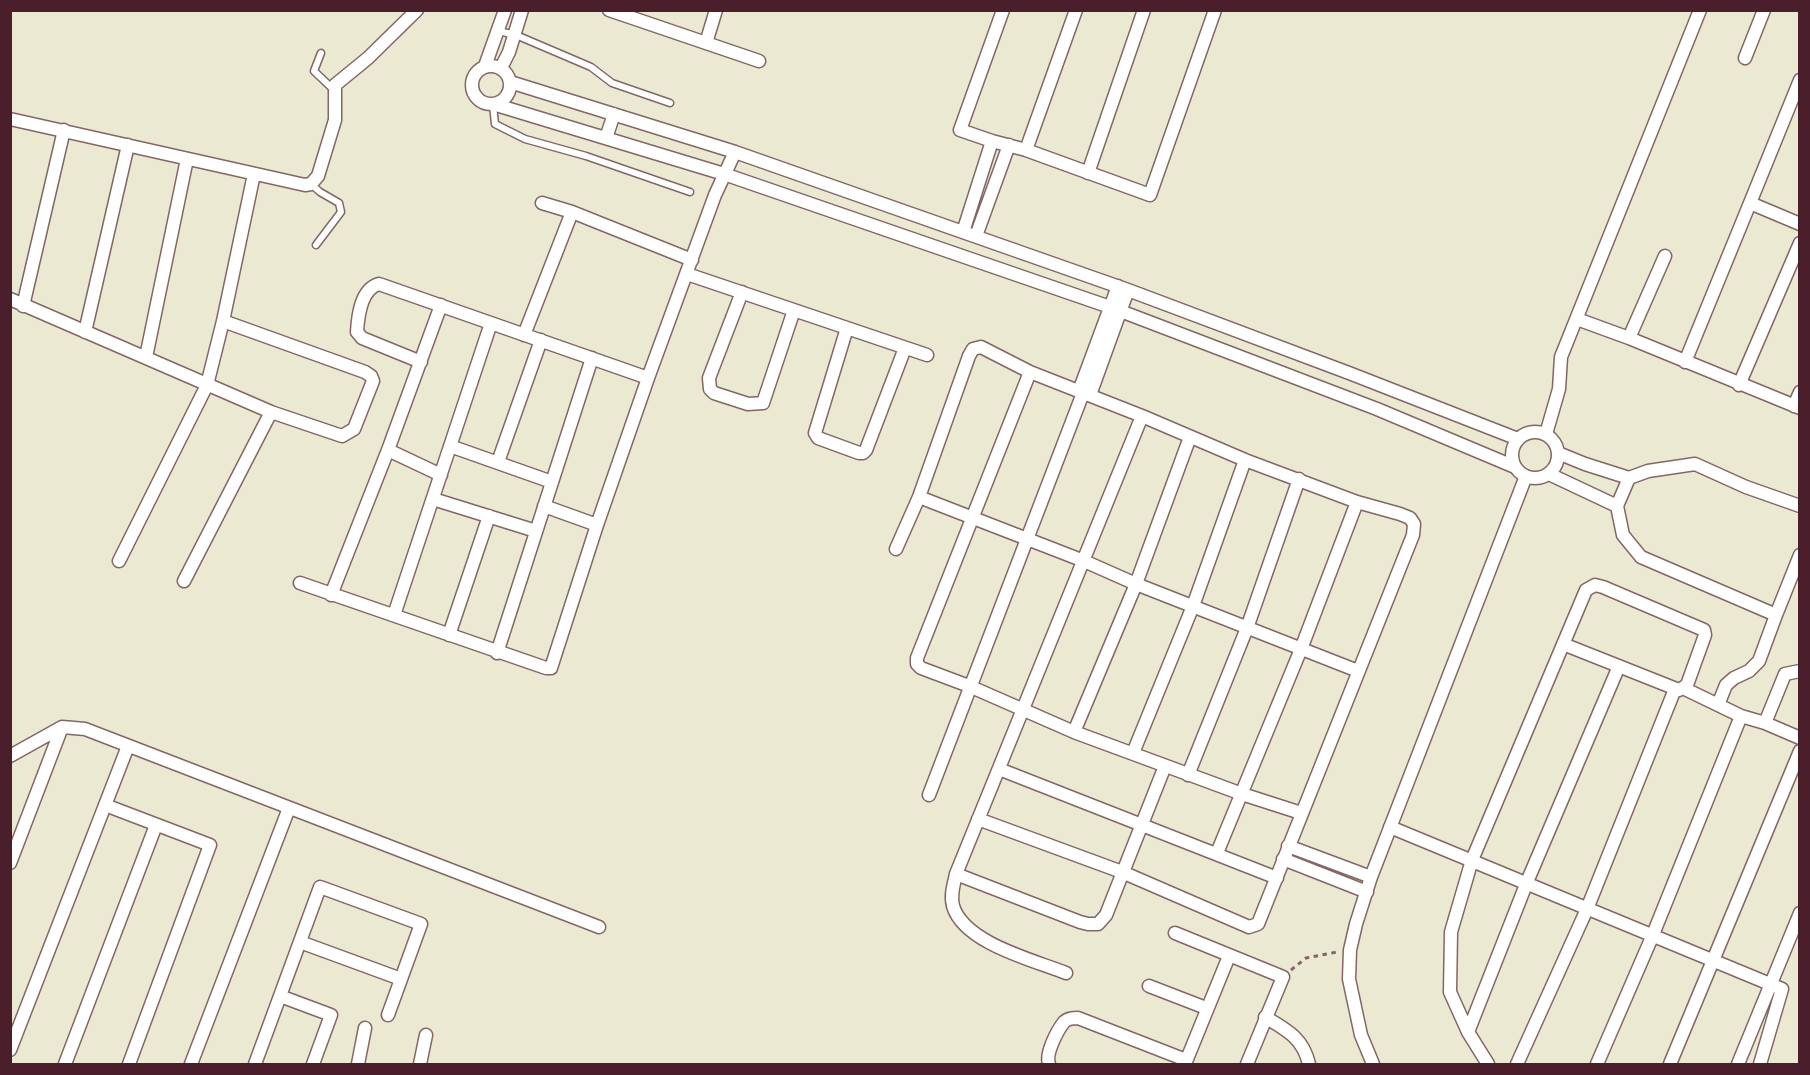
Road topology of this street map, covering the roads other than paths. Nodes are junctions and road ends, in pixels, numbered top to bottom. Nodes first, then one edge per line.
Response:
1 (417, 10) edge
2 (505, 10) edge
3 (609, 10) edge
4 (716, 10) edge
5 (1003, 10) edge
6 (1076, 10) edge
7 (1144, 10) edge
8 (1215, 10) edge
9 (1700, 10) edge
10 (1764, 10) edge
11 (518, 12) edge
12 (647, 17) edge
13 (497, 31) junction
14 (516, 35) junction
15 (706, 43) junction
16 (321, 53) dead end
17 (1744, 58) dead end
18 (759, 62) dead end
19 (485, 66) junction
20 (501, 68) junction
21 (1800, 80) edge
22 (510, 82) junction
23 (334, 91) junction
24 (670, 103) dead end
25 (493, 104) junction
26 (614, 114) junction
27 (10, 119) edge
28 (64, 130) junction
29 (606, 138) junction
30 (992, 141) junction
31 (128, 145) junction
32 (1009, 145) junction
33 (1026, 150) junction
34 (735, 152) junction
35 (187, 159) junction
36 (1088, 173) junction
37 (254, 174) junction
38 (724, 174) junction
39 (311, 184) junction
40 (690, 192) dead end
41 (542, 203) dead end
42 (1750, 203) junction
43 (572, 212) junction
44 (1800, 224) edge
45 (963, 232) junction
46 (976, 236) junction
47 (1800, 243) edge
48 (316, 245) dead end
49 (1665, 256) dead end
50 (692, 260) junction
51 (687, 274) junction
52 (1123, 288) junction
53 (742, 292) junction
54 (10, 299) edge
55 (441, 305) junction
56 (23, 306) junction
57 (1116, 309) junction
58 (794, 310) junction
59 (1577, 319) junction
60 (224, 321) junction
61 (491, 323) junction
62 (847, 328) junction
63 (85, 332) junction
64 (524, 334) junction
65 (1629, 338) junction
66 (541, 340) junction
67 (906, 348) junction
68 (927, 355) dead end
69 (146, 357) junction
70 (592, 358) junction
71 (421, 362) junction
72 (1685, 362) junction
73 (1030, 372) junction
74 (648, 378) junction
75 (207, 385) junction
76 (1739, 385) junction
77 (1800, 392) edge
78 (1084, 393) junction
79 (1797, 407) edge
80 (271, 412) junction
81 (1142, 416) junction
82 (1546, 434) junction
83 (1190, 436) junction
84 (1518, 440) junction
85 (450, 446) junction
86 (388, 450) junction
87 (1558, 453) junction
88 (1245, 460) junction
89 (498, 462) junction
90 (1515, 467) junction
91 (1549, 474) junction
92 (441, 475) junction
93 (1526, 476) junction
94 (1629, 478) junction
95 (1299, 479) junction
96 (552, 482) junction
97 (919, 497) junction
98 (433, 499) junction
99 (1357, 502) junction
100 (544, 506) junction
101 (1617, 506) junction
102 (1800, 506) edge
103 (489, 516) junction
104 (971, 518) junction
105 (597, 525) junction
106 (536, 531) junction
107 (1026, 538) junction
108 (896, 549) dead end
109 (1800, 555) edge
110 (119, 561) dead end
111 (1084, 561) junction
112 (184, 581) dead end
113 (300, 583) dead end
114 (1136, 584) junction
115 (331, 595) junction
116 (1193, 606) junction
117 (394, 615) junction
118 (1776, 615) junction
119 (1247, 628) junction
120 (449, 634) junction
121 (1563, 644) junction
122 (1301, 649) junction
123 (497, 653) junction
124 (1619, 666) junction
125 (1358, 671) junction
126 (1800, 671) edge
127 (969, 686) junction
128 (1679, 688) junction
129 (1718, 705) junction
130 (1024, 711) junction
131 (1741, 716) junction
132 (1765, 723) junction
133 (62, 727) junction
134 (1074, 732) junction
135 (1800, 738) edge
136 (128, 746) junction
137 (1800, 751) edge
138 (1133, 753) junction
139 (10, 756) edge
140 (1165, 766) junction
141 (999, 769) junction
142 (1188, 775) junction
143 (929, 795) dead end
144 (1242, 795) junction
145 (105, 805) junction
146 (289, 808) junction
147 (1301, 813) junction
148 (978, 819) junction
149 (1142, 824) junction
150 (156, 825) junction
151 (1390, 827) junction
152 (23, 829) junction
153 (10, 836) edge
154 (1288, 846) junction
155 (1217, 853) junction
156 (1283, 859) junction
157 (1472, 860) junction
158 (10, 863) edge
159 (1122, 872) junction
160 (956, 874) junction
161 (1371, 877) junction
162 (1277, 878) junction
163 (1527, 882) junction
164 (1367, 892) junction
165 (1587, 909) junction
166 (1800, 913) edge
167 (599, 927) dead end
168 (1175, 933) dead end
169 (1652, 937) junction
170 (300, 942) junction
171 (1229, 956) junction
172 (1713, 962) junction
173 (1066, 973) dead end
174 (401, 979) junction
175 (1770, 985) junction
176 (1149, 986) dead end
177 (280, 996) junction
178 (1206, 1008) junction
179 (388, 1015) dead end
180 (1265, 1017) junction
181 (365, 1028) dead end
182 (1468, 1032) junction
183 (426, 1035) dead end
184 (10, 1050) edge
185 (1186, 1062) edge
186 (65, 1065) edge
187 (129, 1065) edge
188 (191, 1065) edge
189 (255, 1065) edge
190 (313, 1065) edge
191 (358, 1065) edge
192 (420, 1065) edge
193 (1049, 1065) edge
194 (1247, 1065) edge
195 (1309, 1065) edge
196 (1373, 1065) edge
197 (1488, 1065) edge
198 (1517, 1065) edge
199 (1596, 1065) edge
200 (1670, 1065) edge
201 (1738, 1065) edge
202 (1760, 1065) edge

1 - 23 street
2 - 13 street
3 - 12 street
4 - 15 street
5 - 30 street
6 - 33 street
7 - 36 street
8 - 36 street
9 - 59 street
10 - 17 street
11 - 14 street
12 - 15 street
13 - 14 lane
13 - 19 street
14 - 20 street
14 - 24 lane
15 - 18 street
16 - 23 lane
19 - 20 street
19 - 25 street
20 - 22 street
21 - 42 street
22 - 25 street
22 - 26 street
23 - 39 street
25 - 29 street
25 - 40 lane
26 - 29 street
26 - 34 street
27 - 28 street
28 - 31 street
28 - 56 street
29 - 38 street
30 - 32 street
30 - 45 street
31 - 35 street
31 - 63 street
32 - 33 street
32 - 46 street
33 - 36 street
34 - 38 street
34 - 45 street
35 - 37 street
35 - 69 street
37 - 39 street
37 - 60 street
38 - 50 street
38 - 57 street
39 - 48 lane
41 - 43 street
42 - 44 street
42 - 72 street
43 - 50 street
43 - 64 street
45 - 46 street
46 - 52 street
47 - 76 street
49 - 65 street
50 - 51 street
51 - 53 street
51 - 74 street
52 - 57 street
52 - 84 street
53 - 58 street
53 - 58 street
54 - 56 street
55 - 61 street
55 - 71 street
55 - 71 street
56 - 63 street
57 - 78 street
57 - 90 street
58 - 62 street
59 - 65 street
59 - 82 street
60 - 75 street
60 - 80 street
61 - 64 street
61 - 85 street
62 - 67 street
62 - 67 street
63 - 69 street
64 - 66 street
65 - 72 street
66 - 70 street
66 - 89 street
67 - 68 street
69 - 75 street
70 - 74 street
70 - 96 street
71 - 86 street
72 - 76 street
73 - 78 street
73 - 97 street
73 - 104 street
74 - 105 street
75 - 80 street
75 - 110 street
76 - 79 street
77 - 79 street
78 - 81 street
78 - 107 street
80 - 112 street
81 - 83 street
81 - 111 street
82 - 84 street
82 - 87 street
83 - 88 street
83 - 114 street
84 - 90 street
85 - 89 street
85 - 92 street
86 - 92 street
86 - 115 street
87 - 91 street
87 - 94 street
88 - 95 street
88 - 116 street
89 - 96 street
90 - 93 street
91 - 93 street
91 - 101 street
92 - 98 street
93 - 151 street
94 - 101 street
94 - 102 street
95 - 99 street
95 - 119 street
96 - 100 street
97 - 104 street
97 - 108 street
98 - 103 street
98 - 117 street
99 - 122 street
99 - 125 street
100 - 105 street
100 - 106 street
101 - 118 street
103 - 106 street
103 - 120 street
104 - 107 street
104 - 127 street
105 - 123 street
106 - 123 street
107 - 111 street
107 - 127 street
109 - 118 street
111 - 114 street
111 - 130 street
113 - 115 street
114 - 116 street
114 - 134 street
115 - 117 street
116 - 119 street
116 - 138 street
117 - 120 street
118 - 129 street
119 - 122 street
119 - 142 street
120 - 123 street
121 - 124 street
121 - 128 street
121 - 157 street
122 - 125 street
122 - 144 street
124 - 128 street
124 - 163 street
125 - 147 street
126 - 132 street
127 - 130 street
127 - 143 street
128 - 129 street
128 - 165 street
129 - 131 street
130 - 134 street
130 - 141 street
131 - 132 street
131 - 169 street
132 - 135 street
133 - 136 street
133 - 139 street
133 - 152 street
134 - 138 street
136 - 145 street
136 - 146 street
137 - 172 street
138 - 140 street
140 - 142 street
140 - 149 street
141 - 148 street
141 - 149 street
142 - 144 street
144 - 147 street
144 - 155 street
145 - 150 street
145 - 184 street
146 - 167 street
146 - 188 street
147 - 154 street
148 - 159 street
148 - 160 street
149 - 155 street
149 - 159 street
150 - 186 street
150 - 187 street
151 - 157 street
151 - 161 street
152 - 153 street
152 - 158 street
154 - 156 street
154 - 161 street
155 - 162 street
156 - 162 street
156 - 164 street
157 - 163 street
157 - 182 street
159 - 160 street
159 - 162 street
160 - 173 street
161 - 164 street
163 - 165 street
163 - 182 street
164 - 196 street
165 - 169 street
165 - 198 street
166 - 175 street
168 - 171 street
169 - 172 street
169 - 199 street
170 - 174 street
170 - 174 street
170 - 177 street
171 - 178 street
171 - 180 street
172 - 175 street
172 - 200 street
174 - 179 street
175 - 201 street
175 - 202 street
176 - 178 street
177 - 189 street
177 - 190 street
178 - 185 street
180 - 194 street
180 - 195 street
181 - 191 street
182 - 197 street
183 - 192 street
185 - 193 street

